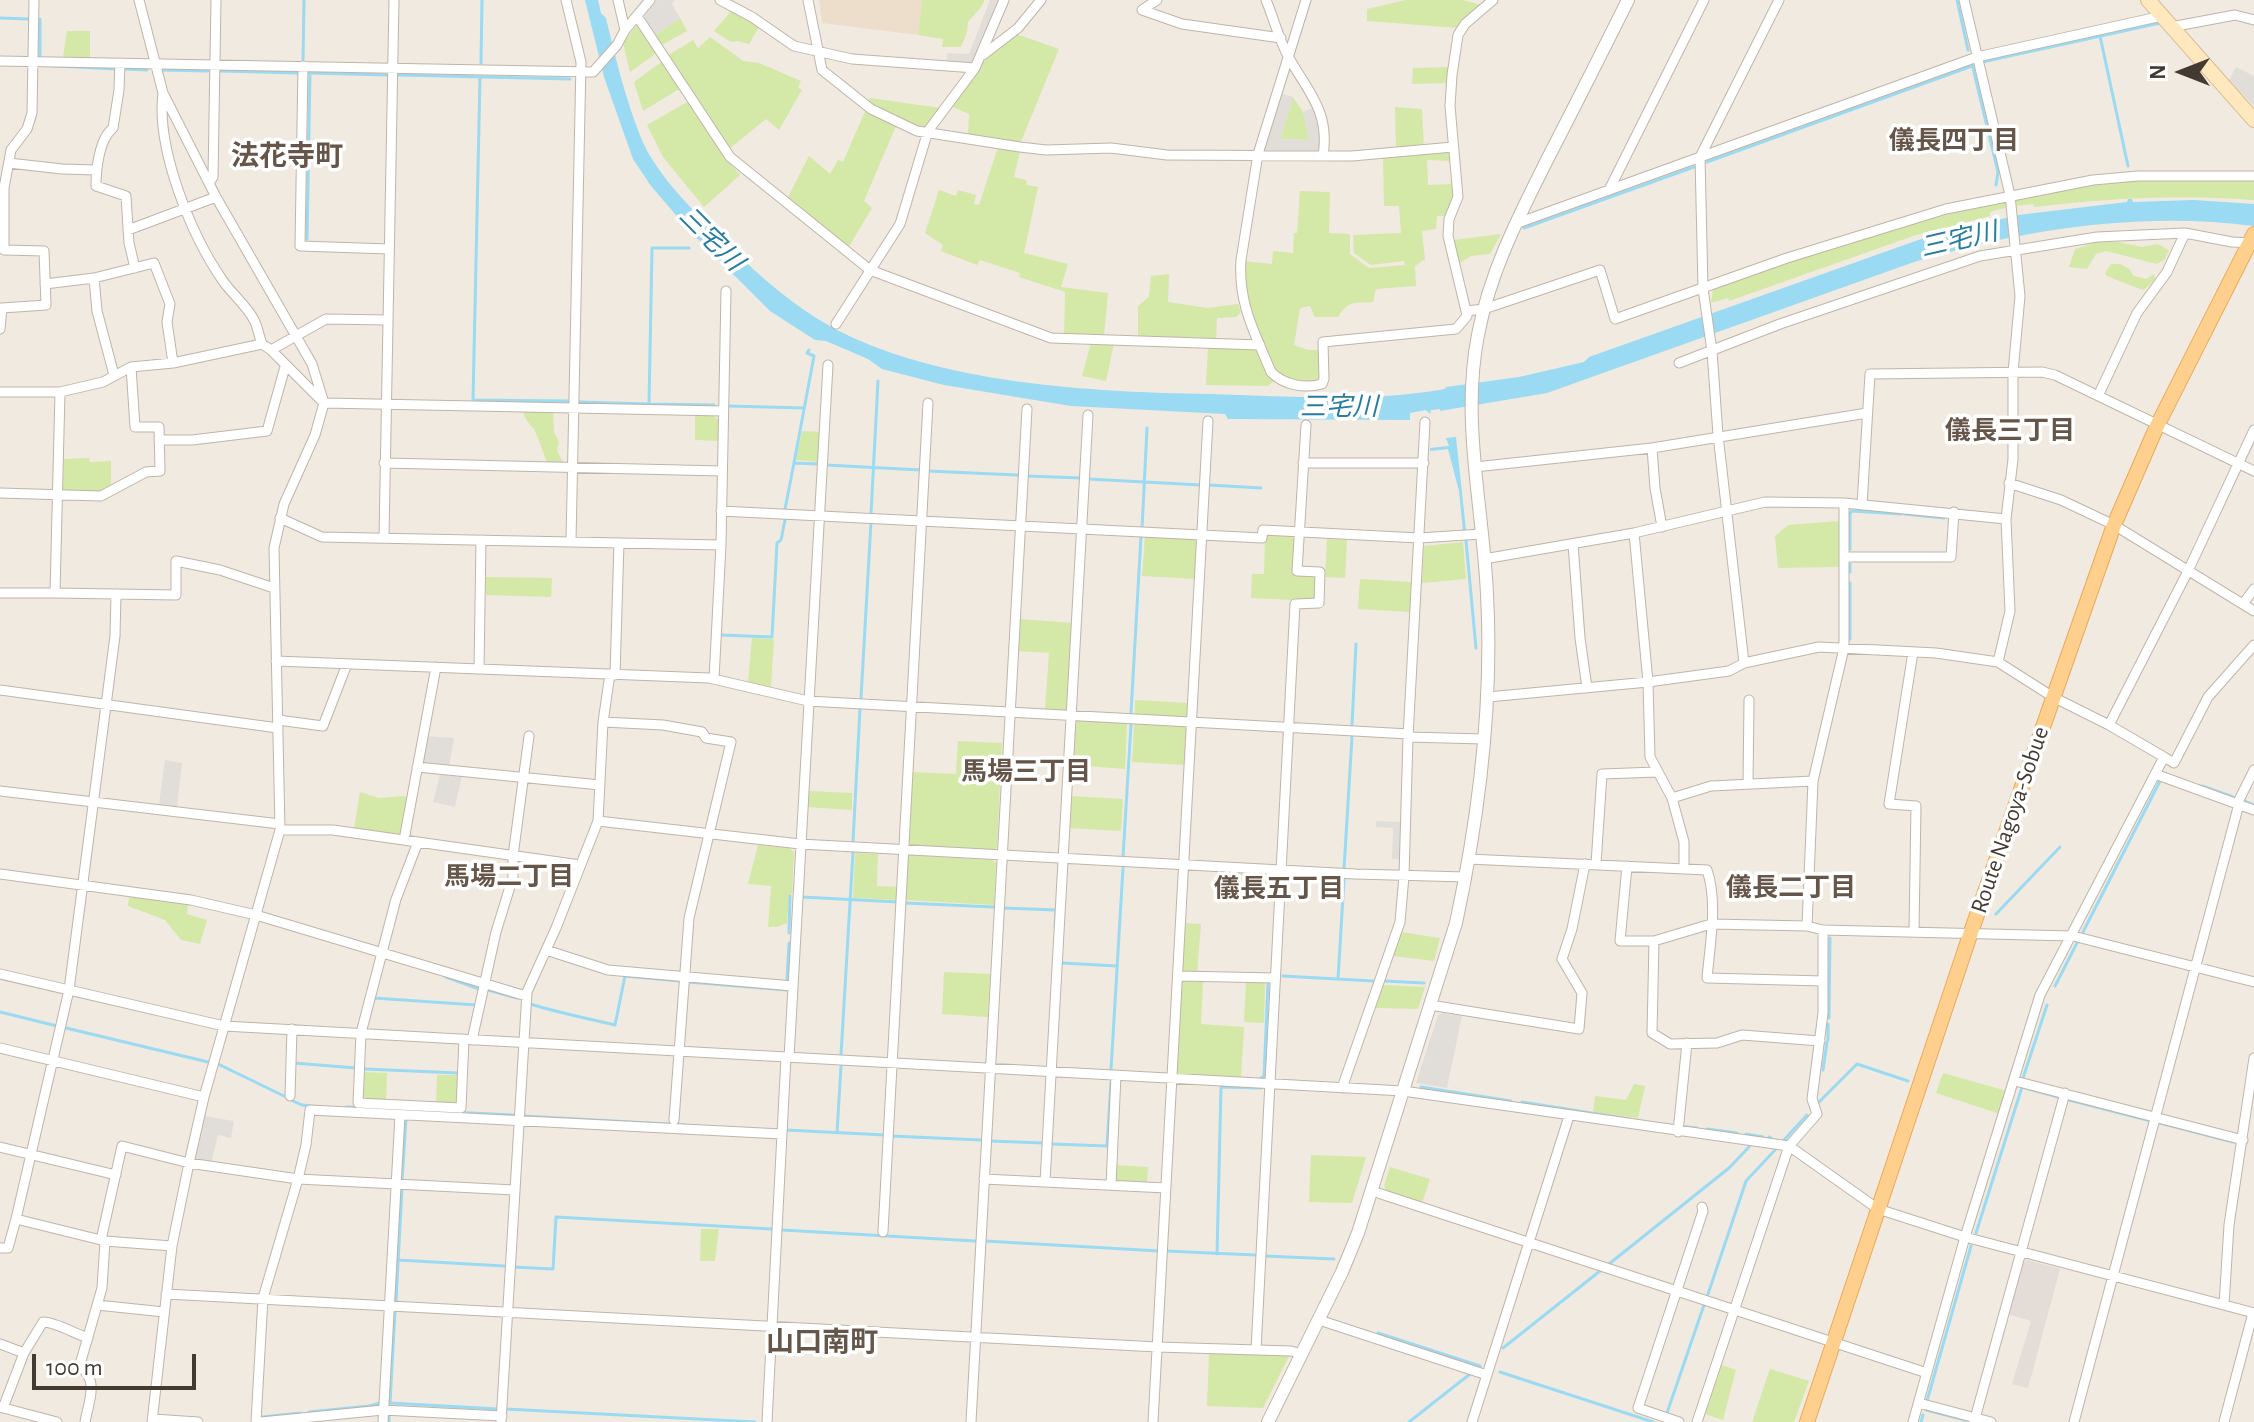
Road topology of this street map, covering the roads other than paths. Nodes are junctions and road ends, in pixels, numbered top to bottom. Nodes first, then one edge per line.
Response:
1 (34, 0) edge
2 (139, 0) edge
3 (216, 0) edge
4 (394, 0) edge
5 (566, 0) edge
6 (618, 0) edge
7 (650, 0) edge
8 (720, 0) edge
9 (808, 0) edge
10 (1004, 0) edge
11 (1041, 0) edge
12 (1157, 0) edge
13 (1266, 0) edge
14 (1306, 0) edge
15 (1493, 0) edge
16 (1628, 0) edge
17 (1704, 0) edge
18 (1779, 0) edge
19 (1964, 0) edge
20 (2149, 1) edge
21 (637, 16) junction
22 (2254, 20) edge
23 (2166, 21) junction
24 (625, 30) junction
25 (1281, 38) junction
26 (818, 52) junction
27 (1288, 56) junction
28 (980, 57) junction
29 (1977, 57) junction
30 (0, 61) edge
31 (33, 61) junction
32 (120, 63) junction
33 (153, 63) junction
34 (215, 65) junction
35 (303, 66) junction
36 (393, 68) junction
37 (975, 68) junction
38 (580, 72) junction
39 (163, 93) junction
40 (2254, 120) edge
41 (928, 131) junction
42 (1453, 147) junction
43 (5, 149) edge
44 (1258, 154) junction
45 (1323, 156) junction
46 (1700, 157) junction
47 (9, 163) junction
48 (96, 170) junction
49 (2254, 176) edge
50 (209, 183) junction
51 (1609, 190) junction
52 (216, 197) junction
53 (2011, 201) junction
54 (186, 210) junction
55 (1515, 224) junction
56 (128, 230) junction
57 (2185, 233) junction
58 (2253, 239) edge
59 (389, 249) junction
60 (2017, 250) junction
61 (135, 268) junction
62 (870, 270) junction
63 (94, 278) junction
64 (45, 284) junction
65 (726, 291) dead end
66 (1704, 294) junction
67 (1484, 309) junction
68 (1466, 311) junction
69 (387, 320) junction
70 (836, 324) dead end
71 (0, 329) edge
72 (296, 336) junction
73 (1260, 345) junction
74 (266, 347) junction
75 (1712, 348) junction
76 (173, 363) junction
77 (1679, 363) dead end
78 (828, 365) dead end
79 (131, 367) junction
80 (285, 367) junction
81 (2013, 372) junction
82 (114, 375) junction
83 (0, 392) edge
84 (60, 392) junction
85 (2098, 396) junction
86 (324, 403) junction
87 (928, 403) dead end
88 (386, 404) junction
89 (574, 408) junction
90 (1027, 409) dead end
91 (723, 411) junction
92 (1867, 413) junction
93 (1088, 415) dead end
94 (1208, 421) dead end
95 (1425, 422) dead end
96 (1306, 425) dead end
97 (2157, 426) junction
98 (2254, 430) edge
99 (1718, 435) junction
100 (159, 440) junction
101 (1652, 448) junction
102 (384, 463) junction
103 (1303, 463) junction
104 (1424, 463) junction
105 (2238, 464) junction
106 (572, 467) junction
107 (1475, 467) junction
108 (722, 471) junction
109 (2254, 471) edge
110 (2009, 483) junction
111 (0, 493) edge
112 (58, 495) junction
113 (1844, 503) junction
114 (1862, 505) junction
115 (721, 511) junction
116 (1727, 512) junction
117 (1954, 512) junction
118 (820, 515) junction
119 (280, 518) junction
120 (2006, 519) junction
121 (922, 521) junction
122 (2114, 525) junction
123 (1020, 526) junction
124 (1662, 527) junction
125 (1082, 529) junction
126 (1300, 532) junction
127 (1634, 533) junction
128 (1481, 534) junction
129 (1202, 535) junction
130 (384, 538) junction
131 (1419, 538) junction
132 (481, 540) junction
133 (571, 542) junction
134 (619, 543) junction
135 (1573, 544) junction
136 (721, 545) junction
137 (1844, 557) junction
138 (1484, 559) junction
139 (2188, 571) junction
140 (274, 588) junction
141 (2254, 589) edge
142 (0, 593) edge
143 (55, 593) junction
144 (116, 594) junction
145 (2243, 604) junction
146 (2254, 611) edge
147 (2254, 645) edge
148 (1844, 648) junction
149 (1913, 652) junction
150 (276, 661) junction
151 (1998, 662) junction
152 (1744, 663) junction
153 (347, 664) junction
154 (436, 667) junction
155 (479, 669) junction
156 (612, 674) junction
157 (714, 679) junction
158 (1648, 682) junction
159 (1587, 688) junction
160 (0, 690) edge
161 (1488, 697) junction
162 (2053, 697) junction
163 (1749, 700) dead end
164 (808, 701) junction
165 (106, 705) junction
166 (912, 707) junction
167 (1009, 712) junction
168 (1072, 716) junction
169 (603, 722) junction
170 (1192, 722) junction
171 (278, 724) junction
172 (2109, 725) junction
173 (1288, 728) junction
174 (529, 736) dead end
175 (1408, 736) junction
176 (1484, 739) junction
177 (2164, 757) junction
178 (417, 767) junction
179 (2254, 770) edge
180 (1657, 772) junction
181 (2155, 774) junction
182 (524, 779) junction
183 (1813, 781) junction
184 (1748, 784) junction
185 (600, 785) junction
186 (0, 791) edge
187 (1672, 798) junction
188 (93, 802) junction
189 (2238, 804) junction
190 (2254, 810) edge
191 (598, 821) junction
192 (280, 827) junction
193 (709, 835) junction
194 (404, 840) junction
195 (418, 842) junction
196 (800, 844) junction
197 (904, 850) junction
198 (1001, 855) junction
199 (513, 856) junction
200 (1064, 859) junction
201 (1468, 859) junction
202 (1590, 864) junction
203 (580, 865) junction
204 (1184, 865) junction
205 (1627, 866) junction
206 (1684, 869) junction
207 (1281, 870) junction
208 (0, 874) edge
209 (1404, 876) junction
210 (1466, 877) junction
211 (83, 886) junction
212 (256, 915) junction
213 (1711, 924) junction
214 (1807, 926) junction
215 (1823, 930) junction
216 (1914, 932) junction
217 (1971, 932) junction
218 (2073, 936) junction
219 (1654, 941) junction
220 (546, 950) junction
221 (382, 952) junction
222 (2196, 967) junction
223 (0, 974) edge
224 (1178, 976) junction
225 (684, 977) junction
226 (1275, 978) junction
227 (1823, 981) junction
228 (2254, 982) edge
229 (484, 985) junction
230 (793, 986) junction
231 (69, 990) junction
232 (526, 996) junction
233 (1430, 1005) junction
234 (224, 1026) junction
235 (292, 1029) junction
236 (361, 1033) junction
237 (468, 1039) junction
238 (1820, 1041) junction
239 (522, 1042) junction
240 (1687, 1043) junction
241 (0, 1048) edge
242 (678, 1051) junction
243 (788, 1058) junction
244 (2254, 1058) edge
245 (53, 1061) junction
246 (892, 1063) junction
247 (990, 1068) junction
248 (1052, 1072) junction
249 (1116, 1075) junction
250 (1172, 1078) junction
251 (2015, 1081) junction
252 (1270, 1084) junction
253 (1342, 1088) junction
254 (1403, 1091) junction
255 (2065, 1093) junction
256 (290, 1096) dead end
257 (204, 1097) junction
258 (2251, 1109) edge
259 (400, 1115) junction
260 (1569, 1116) junction
261 (2156, 1117) junction
262 (674, 1120) dead end
263 (518, 1121) junction
264 (1678, 1132) junction
265 (782, 1134) junction
266 (2243, 1140) junction
267 (1789, 1146) junction
268 (0, 1147) edge
269 (31, 1154) junction
270 (189, 1163) junction
271 (116, 1175) junction
272 (298, 1179) junction
273 (984, 1179) junction
274 (1045, 1182) junction
275 (397, 1184) junction
276 (1111, 1185) junction
277 (1166, 1188) junction
278 (514, 1190) junction
279 (1372, 1191) junction
280 (1702, 1207) dead end
281 (1878, 1209) junction
282 (16, 1219) junction
283 (883, 1232) dead end
284 (1965, 1237) junction
285 (103, 1241) junction
286 (1530, 1242) junction
287 (172, 1246) junction
288 (0, 1249) edge
289 (2021, 1252) junction
290 (2114, 1276) junction
291 (1677, 1290) junction
292 (166, 1294) junction
293 (263, 1298) junction
294 (390, 1304) junction
295 (97, 1305) junction
296 (2224, 1305) junction
297 (1735, 1309) junction
298 (164, 1312) junction
299 (507, 1312) junction
300 (2254, 1313) edge
301 (1319, 1320) junction
302 (772, 1326) junction
303 (976, 1337) junction
304 (88, 1338) junction
305 (1834, 1341) junction
306 (0, 1344) edge
307 (1157, 1347) junction
308 (1256, 1350) junction
309 (24, 1353) junction
310 (1302, 1354) junction
311 (1927, 1373) junction
312 (1487, 1375) junction
313 (1919, 1403) junction
314 (1, 1408) edge
315 (383, 1410) junction
316 (30, 1419) edge
317 (501, 1419) edge
318 (1975, 1420) edge
319 (153, 1421) edge
320 (57, 1422) edge
321 (85, 1422) edge
322 (198, 1422) edge
323 (259, 1422) edge
324 (383, 1422) edge
325 (767, 1422) edge
326 (971, 1422) edge
327 (1153, 1422) edge
328 (1268, 1422) edge
329 (1472, 1422) edge
330 (1679, 1422) edge
331 (1697, 1422) edge
332 (1807, 1422) edge
333 (1913, 1422) edge
334 (1991, 1422) edge
335 (2074, 1422) edge
336 (2224, 1422) edge

1 - 31 street
2 - 33 street
3 - 34 street
4 - 36 street
5 - 38 street
6 - 24 street
7 - 21 street
8 - 26 street
9 - 26 street
10 - 28 street
11 - 28 street
12 - 25 street
13 - 25 street
14 - 27 street
15 - 42 street
16 - 55 street
17 - 51 street
18 - 46 street
19 - 29 street
20 - 23 main road
21 - 24 street
21 - 62 street
22 - 23 street
23 - 29 street
23 - 40 main road
24 - 38 street
25 - 27 street
26 - 37 street
26 - 41 street
27 - 44 street
27 - 45 street
28 - 37 street
29 - 46 street
29 - 53 street
30 - 31 street
31 - 32 street
31 - 43 street
32 - 33 street
32 - 48 street
33 - 34 street
33 - 39 street
34 - 35 street
34 - 50 street
35 - 36 street
35 - 59 street
36 - 38 street
36 - 59 street
37 - 41 street
38 - 89 street
39 - 50 street
39 - 54 street
41 - 44 street
41 - 62 street
42 - 45 street
42 - 68 street
43 - 47 street
44 - 45 street
44 - 73 street
46 - 51 street
46 - 66 street
47 - 48 street
47 - 64 street
48 - 56 street
49 - 53 street
50 - 52 street
51 - 55 street
52 - 54 street
52 - 72 street
53 - 60 street
53 - 66 street
54 - 56 street
54 - 74 street
55 - 67 street
56 - 61 street
57 - 58 street
57 - 60 street
57 - 85 street
58 - 97 main road, Route Nagoya-Sobue
59 - 69 street
60 - 75 street
60 - 81 street
61 - 63 street
61 - 76 street
62 - 70 street
62 - 73 street
63 - 64 street
63 - 82 street
64 - 71 street
65 - 91 street
66 - 67 street
66 - 75 street
67 - 68 street
67 - 107 street
68 - 73 street
69 - 72 street
69 - 88 street
72 - 74 street
72 - 86 street
74 - 76 street
74 - 80 street
75 - 77 street
75 - 99 street
76 - 79 street
78 - 118 street
79 - 82 street
79 - 100 street
80 - 86 street
80 - 100 street
81 - 85 street
81 - 92 street
81 - 110 street
82 - 84 street
83 - 84 street
84 - 112 street
85 - 97 street
86 - 88 street
86 - 119 street
87 - 121 street
88 - 89 street
88 - 102 street
89 - 91 street
89 - 106 street
90 - 123 street
91 - 108 street
92 - 99 street
92 - 114 street
93 - 125 street
94 - 129 street
95 - 104 street
96 - 103 street
97 - 105 street
97 - 122 main road, Route Nagoya-Sobue
98 - 105 street
99 - 101 street
99 - 116 street
100 - 112 street
101 - 107 street
101 - 124 street
102 - 106 street
102 - 130 street
103 - 104 street
103 - 126 street
104 - 131 street
105 - 109 street
105 - 139 street
106 - 108 street
106 - 133 street
107 - 128 street
108 - 115 street
110 - 120 street
110 - 122 street
111 - 112 street
112 - 143 street
113 - 114 street
113 - 116 street
113 - 137 street
114 - 117 street
115 - 118 street
115 - 136 street
116 - 124 street
116 - 152 street
117 - 120 street
117 - 137 street
118 - 121 street
118 - 164 street
119 - 130 street
119 - 140 street
120 - 151 street
121 - 123 street
121 - 166 street
122 - 139 street
122 - 162 main road, Route Nagoya-Sobue
123 - 125 street
123 - 167 street
124 - 127 street
125 - 129 street
125 - 168 street
126 - 129 street
126 - 131 street
126 - 173 street
127 - 135 street
127 - 158 street
128 - 131 street
128 - 138 street
129 - 170 street
130 - 132 street
131 - 175 street
132 - 133 street
132 - 155 street
133 - 134 street
134 - 136 street
134 - 156 street
135 - 138 street
135 - 159 street
136 - 157 street
137 - 148 street
138 - 161 street
139 - 145 street
139 - 172 street
140 - 144 street
140 - 150 street
141 - 145 street
142 - 143 street
143 - 144 street
144 - 165 street
145 - 146 street
147 - 177 street
148 - 149 street
148 - 152 street
148 - 183 street
149 - 151 street
149 - 216 street
150 - 153 street
150 - 171 street
151 - 162 street
152 - 158 street
153 - 154 street
153 - 171 street
154 - 155 street
154 - 178 street
155 - 156 street
156 - 157 street
156 - 169 street
157 - 164 street
158 - 159 street
158 - 180 street
159 - 161 street
160 - 165 street
161 - 176 street
162 - 172 street
162 - 217 main road, Route Nagoya-Sobue
163 - 184 street
164 - 166 street
164 - 196 street
165 - 171 street
165 - 188 street
166 - 167 street
166 - 197 street
167 - 168 street
167 - 198 street
168 - 170 street
168 - 200 street
169 - 185 street
169 - 193 street
170 - 173 street
170 - 204 street
171 - 192 street
172 - 177 street
173 - 175 street
173 - 207 street
174 - 182 street
175 - 176 street
175 - 209 street
176 - 201 street
177 - 181 street
178 - 182 street
178 - 194 street
179 - 189 street
180 - 187 street
180 - 202 street
181 - 189 street
181 - 218 street
182 - 185 street
182 - 199 street
183 - 184 street
183 - 214 street
184 - 187 street
185 - 191 street
186 - 188 street
187 - 206 street
188 - 192 street
188 - 211 street
189 - 190 street
189 - 222 street
191 - 193 street
191 - 203 street
192 - 194 street
192 - 212 street
193 - 196 street
193 - 225 street
194 - 195 street
195 - 199 street
195 - 221 street
196 - 197 street
196 - 230 street
197 - 198 street
197 - 246 street
198 - 200 street
198 - 247 street
199 - 203 street
199 - 229 street
200 - 204 street
200 - 248 street
201 - 202 street
201 - 210 street
202 - 205 street
202 - 233 street
203 - 220 street
204 - 207 street
204 - 224 street
205 - 206 street
205 - 219 street
206 - 213 street
207 - 209 street
207 - 226 street
208 - 211 street
209 - 210 street
209 - 253 street
210 - 233 street
211 - 212 street
211 - 231 street
212 - 221 street
212 - 234 street
213 - 214 street
213 - 219 street
213 - 227 street
214 - 215 street
215 - 216 street
215 - 227 street
216 - 217 street
217 - 218 street
217 - 281 main road, Route Nagoya-Sobue
218 - 222 street
218 - 251 street
219 - 240 street
220 - 225 street
220 - 232 street
221 - 229 street
221 - 236 street
222 - 228 street
222 - 261 street
223 - 231 street
224 - 226 street
224 - 250 street
225 - 230 street
225 - 242 street
226 - 252 street
227 - 238 street
229 - 232 street
229 - 237 street
230 - 243 street
231 - 234 street
231 - 245 street
232 - 239 street
233 - 254 street
234 - 235 street
234 - 257 street
235 - 236 street
235 - 256 street
236 - 237 street
236 - 237 street
237 - 239 street
238 - 240 street
238 - 267 street
239 - 242 street
239 - 263 street
240 - 264 street
241 - 245 street
242 - 243 street
242 - 262 street
243 - 246 street
243 - 265 street
244 - 258 street
245 - 257 street
245 - 269 street
246 - 247 street
246 - 283 street
247 - 248 street
247 - 273 street
248 - 249 street
248 - 274 street
249 - 250 street
249 - 276 street
250 - 252 street
250 - 277 street
251 - 255 street
251 - 284 street
252 - 253 street
252 - 308 street
253 - 254 street
254 - 260 street
254 - 279 street
255 - 261 street
255 - 289 street
257 - 270 street
258 - 266 street
259 - 263 street
259 - 272 street
259 - 275 street
260 - 264 street
260 - 286 street
261 - 266 street
261 - 290 street
263 - 265 street
263 - 278 street
264 - 267 street
265 - 302 street
266 - 296 street
267 - 281 street
267 - 297 street
268 - 269 street
269 - 271 street
269 - 282 street
270 - 271 street
270 - 272 street
270 - 287 street
271 - 285 street
272 - 275 street
272 - 293 street
273 - 274 street
273 - 303 street
274 - 276 street
275 - 278 street
275 - 294 street
276 - 277 street
277 - 307 street
278 - 299 street
279 - 286 street
279 - 301 street
280 - 291 street
281 - 284 street
281 - 305 main road, Route Nagoya-Sobue
282 - 285 street
282 - 288 street
284 - 289 street
284 - 311 street
285 - 287 street
285 - 295 street
286 - 291 street
286 - 312 street
287 - 292 street
289 - 290 street
289 - 318 street
290 - 296 street
290 - 335 street
291 - 297 street
291 - 330 street
292 - 293 street
292 - 298 street
293 - 294 street
293 - 323 street
294 - 299 street
294 - 315 street
295 - 298 street
295 - 304 street
296 - 300 street
297 - 305 street
297 - 331 street
298 - 319 street
299 - 302 street
299 - 317 street
300 - 336 street
301 - 310 street
301 - 312 street
302 - 303 street
302 - 325 street
303 - 307 street
303 - 326 street
304 - 309 street
304 - 321 street
305 - 311 street
305 - 332 main road, Route Nagoya-Sobue
306 - 309 street
307 - 308 street
307 - 327 street
308 - 310 street
309 - 314 street
310 - 328 street
311 - 313 street
312 - 329 street
313 - 318 street
313 - 333 street
314 - 316 street
315 - 317 street
315 - 323 street
315 - 324 street
316 - 320 street
318 - 334 street
319 - 322 street

